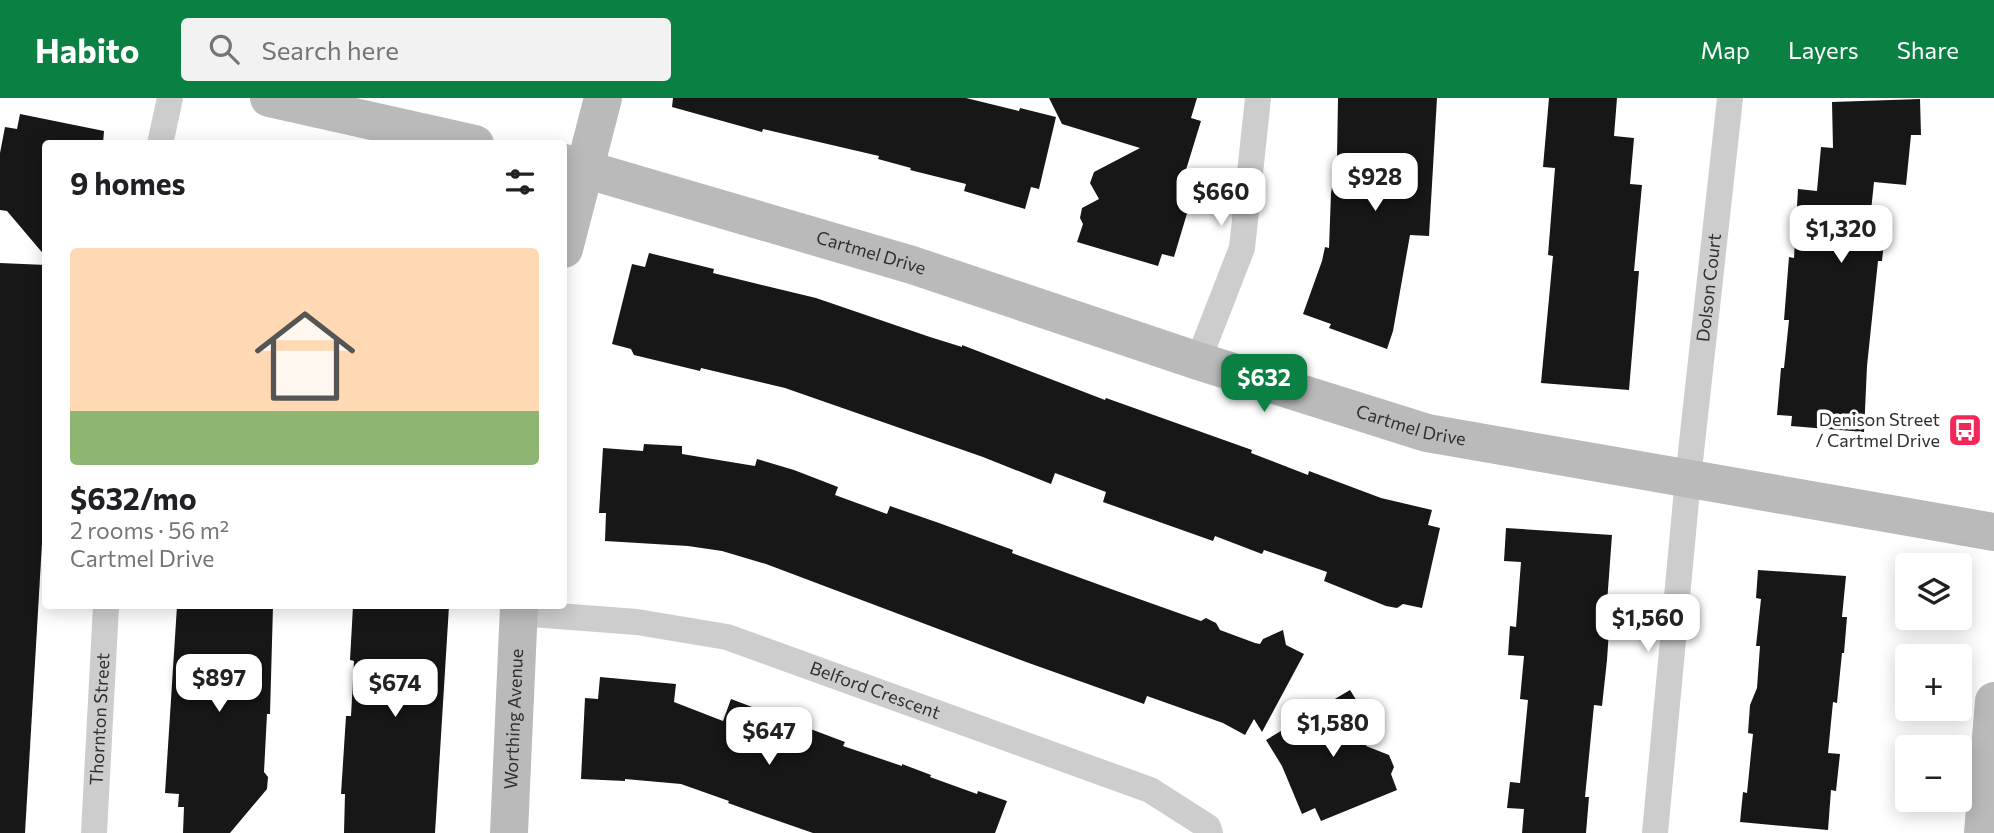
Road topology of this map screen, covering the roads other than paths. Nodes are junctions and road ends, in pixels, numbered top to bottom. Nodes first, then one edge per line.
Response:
1 (170, 98) edge
2 (270, 98) edge
3 (603, 98) edge
4 (1258, 98) edge
5 (1730, 98) edge
6 (161, 140) edge
7 (457, 140) edge
8 (574, 165) edge
9 (567, 224) edge
10 (1198, 361) junction
11 (1688, 479) junction
12 (1994, 532) edge
13 (106, 609) edge
14 (519, 609) edge
15 (1994, 701) edge
16 (94, 833) edge
17 (509, 833) edge
18 (1210, 833) edge
19 (1655, 833) edge
20 (1983, 833) edge

1 - 6 street
2 - 7 street
3 - 8 street
4 - 10 street
5 - 11 street, Dolson Court
8 - 9 street
8 - 10 street, Cartmel Drive
10 - 11 street, Cartmel Drive
11 - 12 street, Cartmel Drive
11 - 19 street, Dolson Court
13 - 16 street, Thornton Street
14 - 17 street, Worthing Avenue
14 - 18 street, Belford Crescent
15 - 20 street

